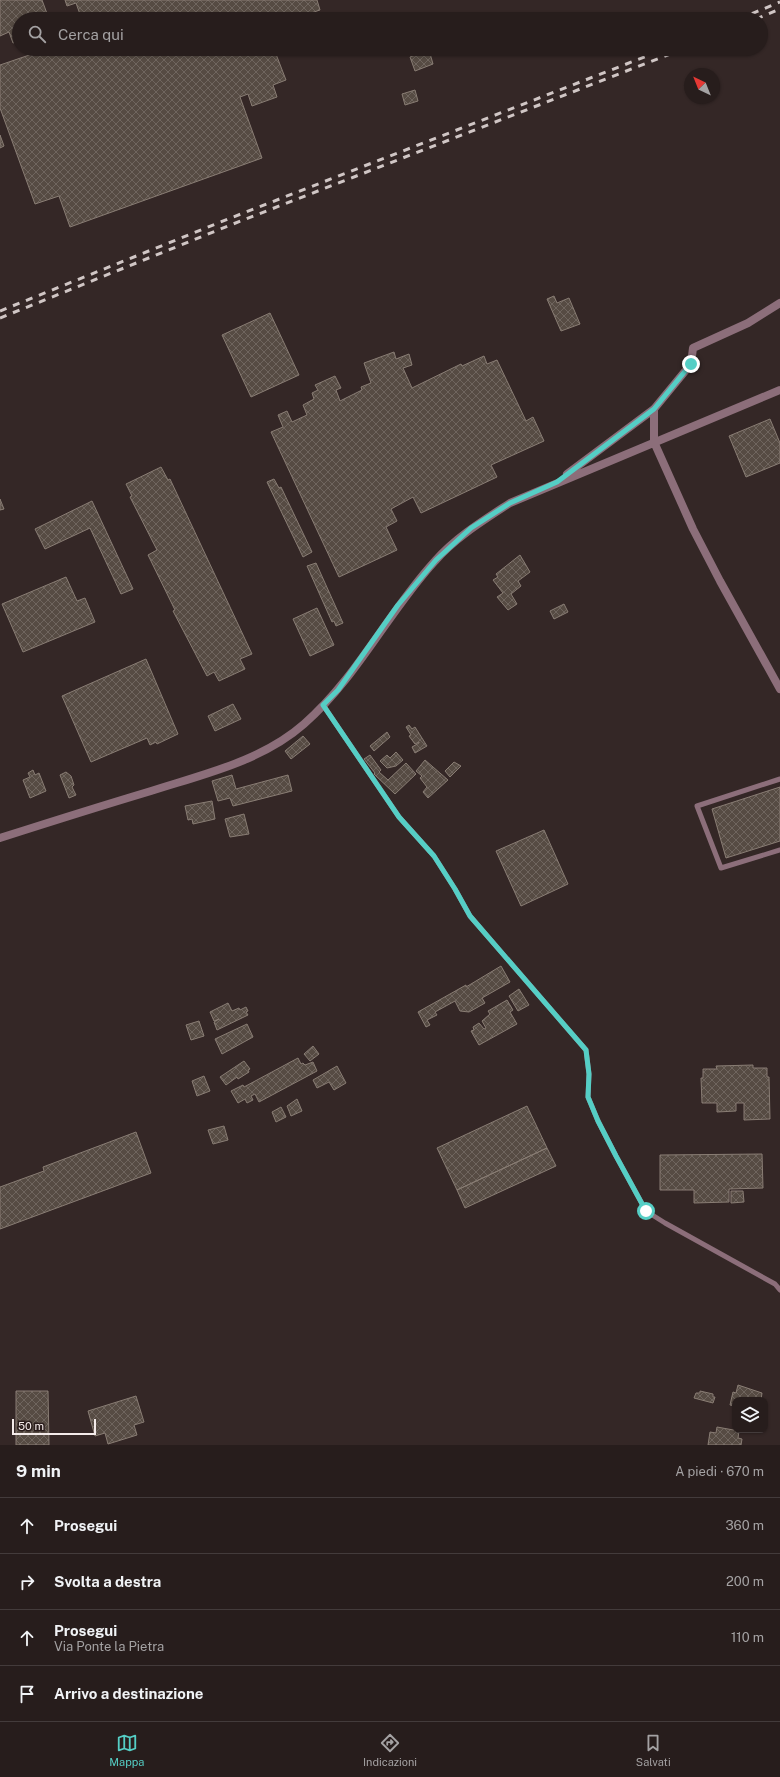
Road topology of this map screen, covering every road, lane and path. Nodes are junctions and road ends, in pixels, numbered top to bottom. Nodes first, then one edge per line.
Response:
1 (780, 303) edge
2 (780, 390) edge
3 (654, 409) junction
4 (654, 442) junction
5 (557, 482) junction
6 (780, 689) edge
7 (323, 705) junction
8 (780, 779) edge
9 (0, 838) edge
10 (780, 850) edge
11 (780, 1290) edge

1 - 3 street
2 - 4 street
3 - 4 street
3 - 5 street
4 - 5 street
4 - 6 street
5 - 7 street
7 - 9 street
7 - 11 lane
8 - 10 lane

